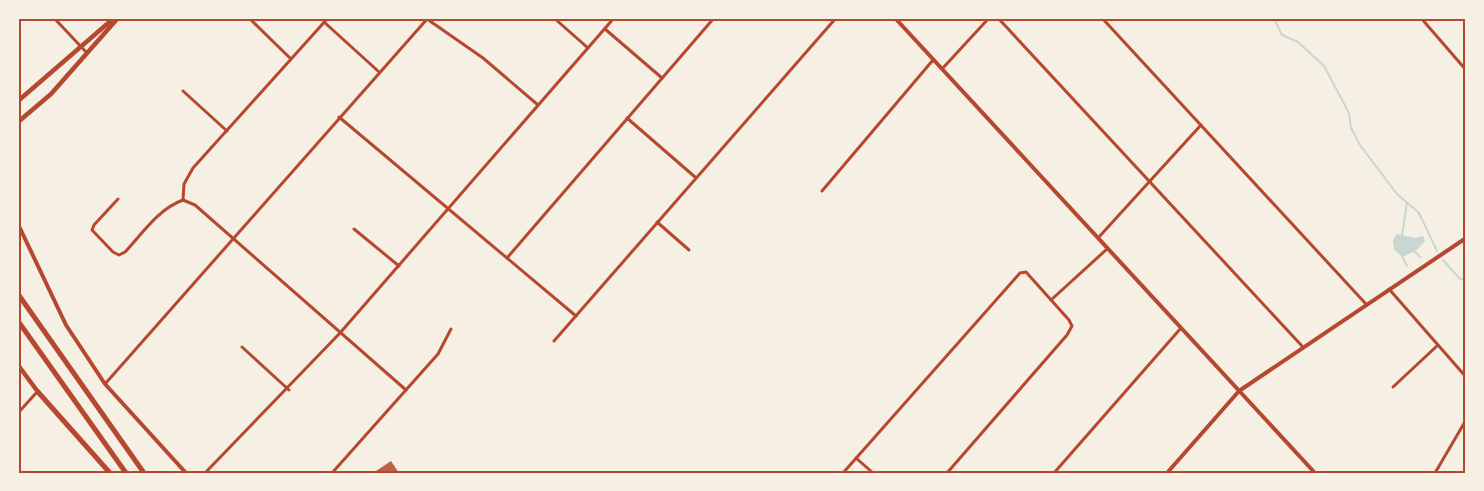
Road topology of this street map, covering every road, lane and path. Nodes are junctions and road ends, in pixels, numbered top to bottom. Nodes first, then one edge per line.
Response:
1 (54, 18) edge
2 (116, 18) edge
3 (328, 18) edge
4 (427, 18) edge
5 (554, 18) edge
6 (614, 18) edge
7 (714, 18) edge
8 (836, 18) edge
9 (895, 18) edge
10 (989, 18) edge
11 (998, 18) edge
12 (1102, 18) edge
13 (1421, 18) edge
14 (250, 19) edge
15 (324, 22) junction
16 (605, 29) junction
17 (81, 46) junction
18 (588, 48) junction
19 (88, 54) junction
20 (291, 59) junction
21 (933, 60) junction
22 (1466, 62) edge
23 (1462, 66) junction
24 (942, 69) junction
25 (1466, 70) edge
26 (379, 72) junction
27 (662, 78) junction
28 (183, 91) dead end
29 (18, 101) edge
30 (538, 105) junction
31 (339, 117) junction
32 (627, 118) junction
33 (18, 122) edge
34 (1201, 125) junction
35 (227, 131) junction
36 (695, 177) junction
37 (1149, 181) junction
38 (822, 191) dead end
39 (118, 199) dead end
40 (183, 200) junction
41 (449, 209) junction
42 (657, 222) junction
43 (18, 224) edge
44 (354, 229) dead end
45 (1098, 238) junction
46 (1466, 238) edge
47 (231, 239) junction
48 (1107, 249) junction
49 (689, 250) dead end
50 (507, 258) junction
51 (399, 266) junction
52 (1389, 289) junction
53 (18, 294) edge
54 (1051, 300) junction
55 (1366, 304) junction
56 (576, 316) junction
57 (18, 321) edge
58 (1181, 328) junction
59 (451, 329) dead end
60 (340, 333) junction
61 (554, 341) dead end
62 (1438, 345) junction
63 (1302, 346) junction
64 (242, 347) dead end
65 (18, 365) edge
66 (1466, 377) edge
67 (105, 384) junction
68 (1393, 387) dead end
69 (289, 390) junction
70 (406, 390) junction
71 (1239, 391) junction
72 (38, 392) junction
73 (18, 413) edge
74 (1466, 420) edge
75 (856, 458) junction
76 (1057, 469) junction
77 (110, 473) edge
78 (126, 473) edge
79 (144, 473) edge
80 (186, 473) edge
81 (206, 473) edge
82 (332, 473) edge
83 (843, 473) edge
84 (873, 473) edge
85 (946, 473) edge
86 (1054, 473) edge
87 (1062, 473) edge
88 (1167, 473) edge
89 (1315, 473) edge
90 (1435, 473) edge

1 - 17 street
2 - 17 main road
2 - 19 main road
3 - 15 street
4 - 26 street
4 - 30 street
5 - 18 street
6 - 16 street
7 - 27 street
8 - 36 street
9 - 21 street
10 - 24 street
11 - 37 street
12 - 34 street
13 - 23 street
14 - 20 street
15 - 20 street
15 - 26 street
16 - 18 street
16 - 27 street
17 - 19 street
17 - 29 main road
18 - 30 street
19 - 33 main road
20 - 35 street
21 - 24 street
21 - 38 street
22 - 23 street
23 - 25 street
24 - 45 street
26 - 31 street
27 - 32 street
28 - 35 street
30 - 41 street
31 - 41 street
31 - 47 street
32 - 36 street
32 - 50 street
34 - 37 street
34 - 55 street
35 - 40 street
36 - 42 street
37 - 45 street
37 - 63 street
39 - 40 street
40 - 47 street
41 - 50 street
41 - 51 street
42 - 49 street
42 - 56 street
43 - 67 street
44 - 51 street
45 - 48 street
46 - 52 street
47 - 60 street
47 - 67 street
48 - 54 street
48 - 58 street
50 - 56 street
51 - 60 street
52 - 55 street
52 - 62 street
53 - 79 highway
54 - 75 street
54 - 85 street
55 - 63 street
56 - 61 street
57 - 78 highway
58 - 71 street
58 - 76 street
59 - 70 street
60 - 69 street
60 - 70 street
62 - 66 street
62 - 68 street
63 - 71 street
64 - 69 street
65 - 72 main road
67 - 80 street
69 - 81 street
70 - 82 street
71 - 88 street
71 - 89 street
72 - 73 street
72 - 77 highway
74 - 90 street
75 - 83 street
75 - 84 street
76 - 86 street
76 - 87 street

